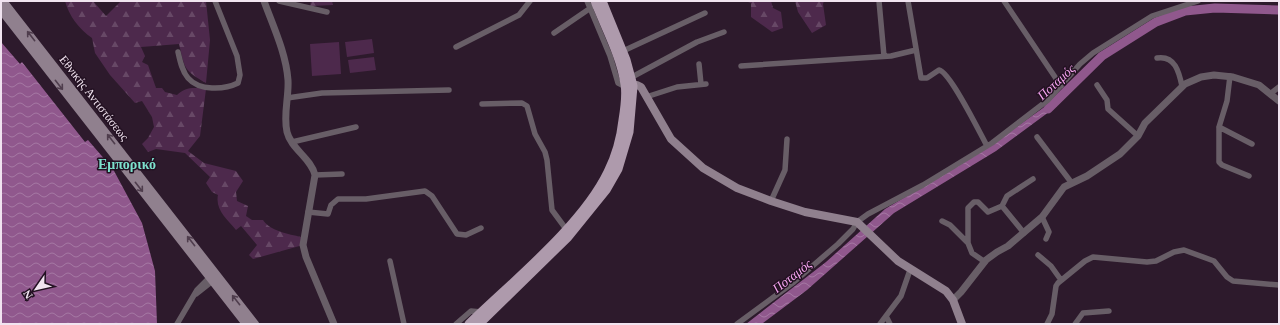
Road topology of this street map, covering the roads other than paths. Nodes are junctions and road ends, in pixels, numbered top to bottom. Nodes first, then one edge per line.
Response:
1 (3, 1) edge
2 (215, 1) edge
3 (264, 1) edge
4 (279, 1) edge
5 (530, 1) edge
6 (587, 1) edge
7 (878, 1) edge
8 (908, 1) edge
9 (1004, 1) edge
10 (1198, 1) edge
11 (596, 4) edge
12 (1, 10) edge
13 (327, 12) dead end
14 (705, 13) dead end
15 (724, 32) dead end
16 (554, 33) dead end
17 (456, 46) dead end
18 (916, 50) junction
19 (178, 52) dead end
20 (616, 53) junction
21 (884, 56) junction
22 (1157, 58) dead end
23 (698, 64) dead end
24 (741, 66) dead end
25 (1230, 76) junction
26 (630, 85) junction
27 (1097, 85) dead end
28 (1062, 86) junction
29 (1182, 86) junction
30 (1279, 87) edge
31 (449, 90) dead end
32 (1270, 94) junction
33 (287, 98) junction
34 (646, 98) junction
35 (1279, 101) edge
36 (482, 104) dead end
37 (356, 127) dead end
38 (1219, 127) junction
39 (1138, 136) junction
40 (1037, 137) dead end
41 (787, 139) dead end
42 (292, 142) junction
43 (1252, 144) dead end
44 (987, 146) junction
45 (342, 174) dead end
46 (315, 176) junction
47 (1249, 176) dead end
48 (1033, 179) dead end
49 (1071, 182) junction
50 (771, 201) junction
51 (1002, 206) junction
52 (308, 212) junction
53 (1042, 217) junction
54 (942, 221) dead end
55 (860, 224) junction
56 (481, 228) dead end
57 (566, 229) junction
58 (1024, 232) junction
59 (1046, 240) dead end
60 (968, 243) junction
61 (1038, 255) dead end
62 (390, 261) dead end
63 (985, 262) junction
64 (910, 270) junction
65 (214, 277) junction
66 (1061, 280) junction
67 (1279, 285) edge
68 (953, 300) junction
69 (1109, 311) dead end
70 (481, 312) junction
71 (886, 316) junction
72 (177, 324) edge
73 (246, 324) edge
74 (255, 324) edge
75 (334, 324) edge
76 (404, 324) edge
77 (456, 324) edge
78 (469, 324) edge
79 (479, 324) edge
80 (737, 324) edge
81 (880, 324) edge
82 (890, 324) edge
83 (962, 324) edge
84 (1047, 324) edge
85 (1075, 324) edge

65 -> 1 main road, Εθνικής Αντιστάσεως
2 - 19 street
3 - 33 street
4 - 13 street
5 - 17 street
6 - 11 street
7 - 21 street
8 - 18 street
9 - 28 street
10 - 28 street
11 - 16 street
11 - 20 main road
12 -> 65 main road, Εθνικής Αντιστάσεως
14 - 20 street
15 - 26 street
18 - 21 street
18 - 44 street
20 - 26 main road
21 - 24 street
22 - 29 street
23 - 34 street
25 - 29 street
25 - 32 street
25 - 38 street
26 - 34 main road
26 - 57 main road
26 - 79 main road
27 - 39 street
28 - 44 street
29 - 39 street
30 - 32 street
31 - 33 street
32 - 35 street
33 - 42 street
34 - 50 main road
36 - 57 street
37 - 42 street
38 - 43 street
38 - 47 street
39 - 49 street
40 - 49 street
41 - 50 street
42 - 46 street
44 - 55 street
45 - 46 street
46 - 52 street
48 - 51 street
49 - 53 street
50 - 55 main road
51 - 58 street
51 - 60 street
52 - 56 street
52 - 75 street
53 - 58 street
53 - 59 street
54 - 60 street
55 - 64 main road
55 - 80 street
57 - 70 main road
58 - 63 street
60 - 63 street
61 - 66 street
62 - 76 street
63 - 68 street
64 - 68 main road
64 - 71 street
65 - 72 street
65 - 73 main road, Εθνικής Αντιστάσεως
74 -> 65 main road, Εθνικής Αντιστάσεως
66 - 67 street
66 - 84 street
68 - 83 main road
69 - 85 street
70 - 77 street
70 - 78 main road
71 - 81 street
71 - 82 street

